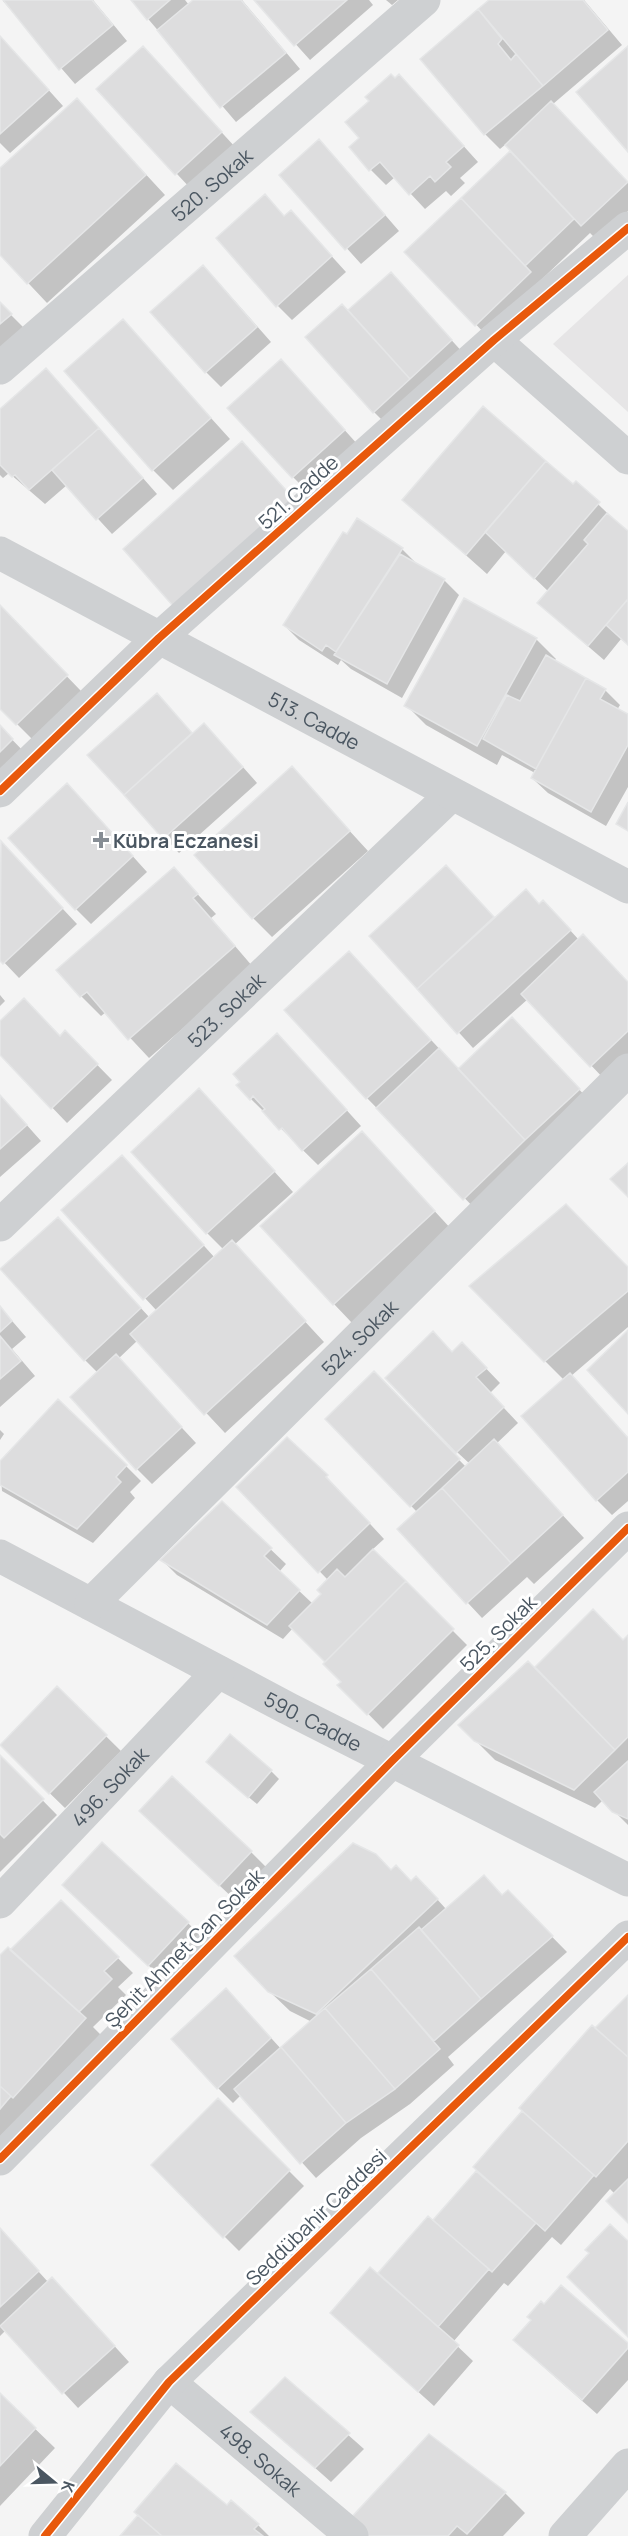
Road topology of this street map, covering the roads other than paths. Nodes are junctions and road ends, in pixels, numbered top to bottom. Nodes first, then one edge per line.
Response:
1 (424, 0) edge
2 (628, 228) edge
3 (494, 340) junction
4 (0, 368) edge
5 (628, 458) edge
6 (0, 553) edge
7 (159, 638) junction
8 (0, 791) edge
9 (452, 794) junction
10 (628, 887) edge
11 (628, 1070) edge
12 (0, 1225) edge
13 (628, 1528) edge
14 (0, 1556) edge
15 (91, 1604) junction
16 (218, 1672) junction
17 (392, 1761) junction
18 (628, 1880) edge
19 (0, 1902) edge
20 (628, 1937) edge
21 (0, 2159) edge
22 (169, 2382) junction
23 (628, 2464) edge
24 (45, 2536) edge
25 (352, 2536) edge
26 (565, 2536) edge

1 - 4 street, 520. Sokak
2 - 3 street, 521. Cadde
3 - 5 street
3 - 7 street, 521. Cadde
6 - 7 street, 513. Cadde
7 - 8 street, 521. Cadde
7 - 9 street, 513. Cadde
9 - 10 street, 513. Cadde
9 - 12 street, 523. Sokak
11 - 15 street, 524. Sokak
13 - 17 street, 525. Sokak
14 - 15 street, 590. Cadde
15 - 16 street, 590. Cadde
16 - 17 street, 590. Cadde
16 - 19 street, 496. Sokak
17 - 18 street, 590. Cadde
17 - 21 street, Şehit Ahmet Can Sokak
20 - 22 street, Seddübahir Caddesi
22 - 24 street, Seddübahir Caddesi
22 - 25 street, 498. Sokak
23 - 26 street

